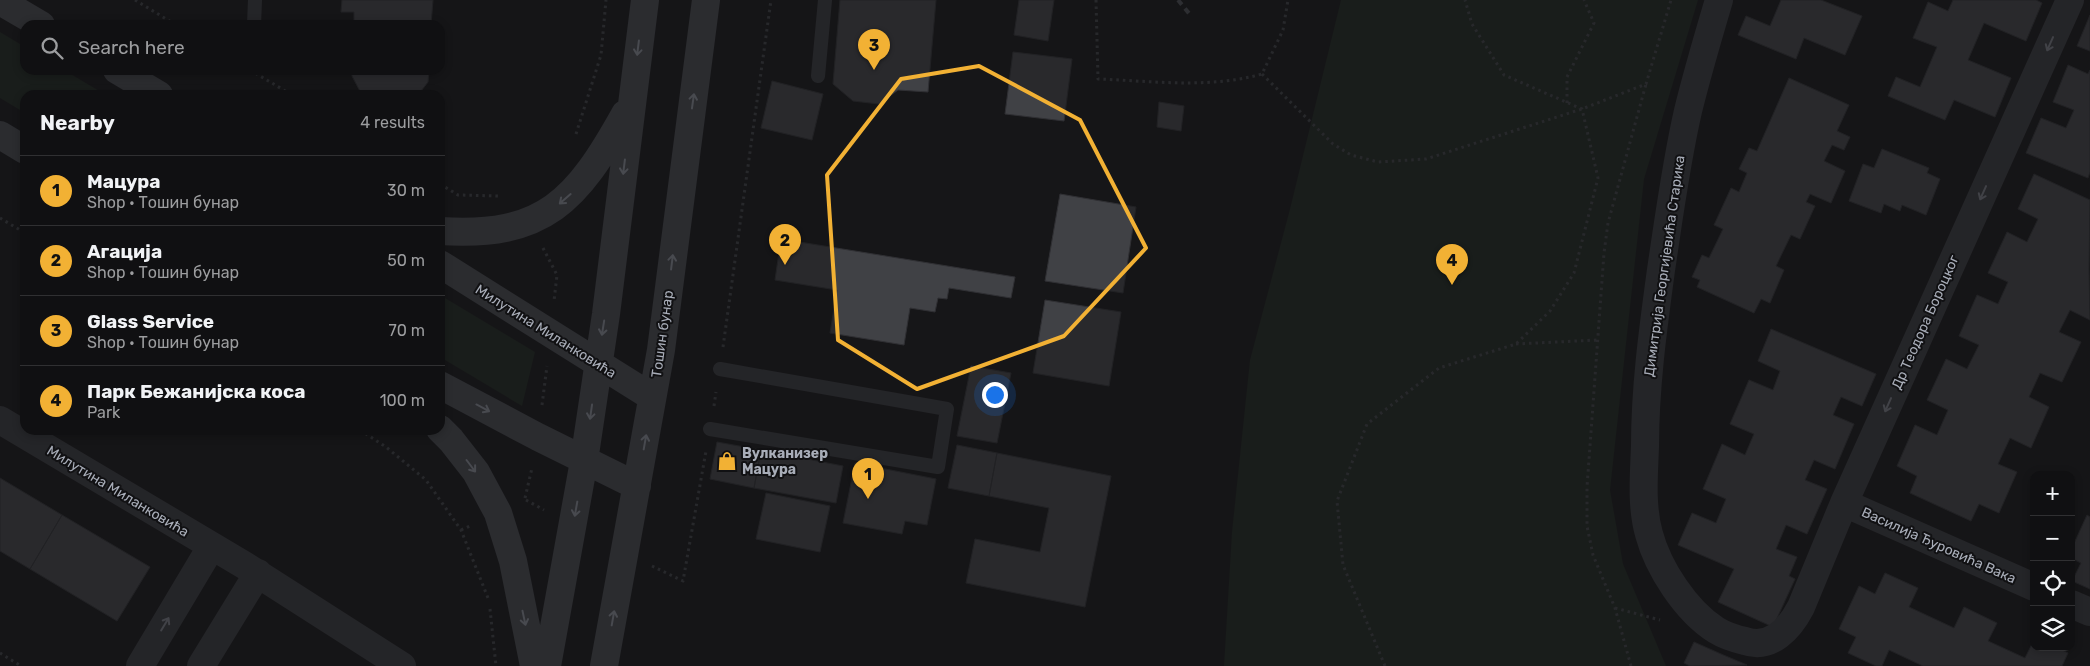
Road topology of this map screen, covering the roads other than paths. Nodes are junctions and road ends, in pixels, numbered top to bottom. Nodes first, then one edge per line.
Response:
1 (256, 0) edge
2 (645, 0) edge
3 (706, 0) edge
4 (825, 0) edge
5 (1719, 0) edge
6 (2070, 0) edge
7 (0, 1) edge
8 (32, 20) edge
9 (254, 20) edge
10 (125, 75) edge
11 (818, 76) dead end
12 (151, 90) edge
13 (632, 101) junction
14 (0, 135) edge
15 (20, 147) edge
16 (445, 232) edge
17 (445, 267) edge
18 (598, 364) junction
19 (720, 369) road end
20 (445, 388) edge
21 (652, 397) junction
22 (0, 420) edge
23 (710, 429) road end
24 (20, 432) edge
25 (25, 435) edge
26 (445, 435) edge
27 (584, 461) junction
28 (637, 486) junction
29 (1844, 503) junction
30 (211, 546) junction
31 (258, 573) junction
32 (2030, 585) edge
33 (2075, 606) edge
34 (2090, 612) edge
35 (1775, 639) joint
36 (140, 666) edge
37 (201, 666) edge
38 (402, 666) edge
39 (534, 666) edge
40 (547, 666) edge
41 (604, 666) edge

1 - 9 lane
2 -> 13 main road
21 -> 3 main road, Тошин бунар
4 - 11 lane
5 - 35 street, Димитрија Георгијевића Старика
6 -> 29 street, Др Теодора Бороцког
7 - 8 main road
10 - 12 main road
13 -> 16 main road
13 -> 18 main road
14 - 15 main road
17 - 18 main road, Милутина Миланковића
18 - 21 main road, Милутина Миланковића
18 -> 27 main road
19 - 23 lane
20 -> 27 main road
28 -> 21 main road, Тошин бунар
22 - 24 street, Милутина Миланковића
25 - 30 street, Милутина Миланковића
26 -> 39 main road
27 - 28 main road
27 -> 40 main road
41 -> 28 main road, Тошин бунар
29 - 32 street, Василија Ђуровића Вака
29 - 35 street, Др Теодора Бороцког
30 - 31 street, Милутина Миланковића
36 -> 30 street
31 - 37 street
31 - 38 street, Милутина Миланковића
33 - 34 street

